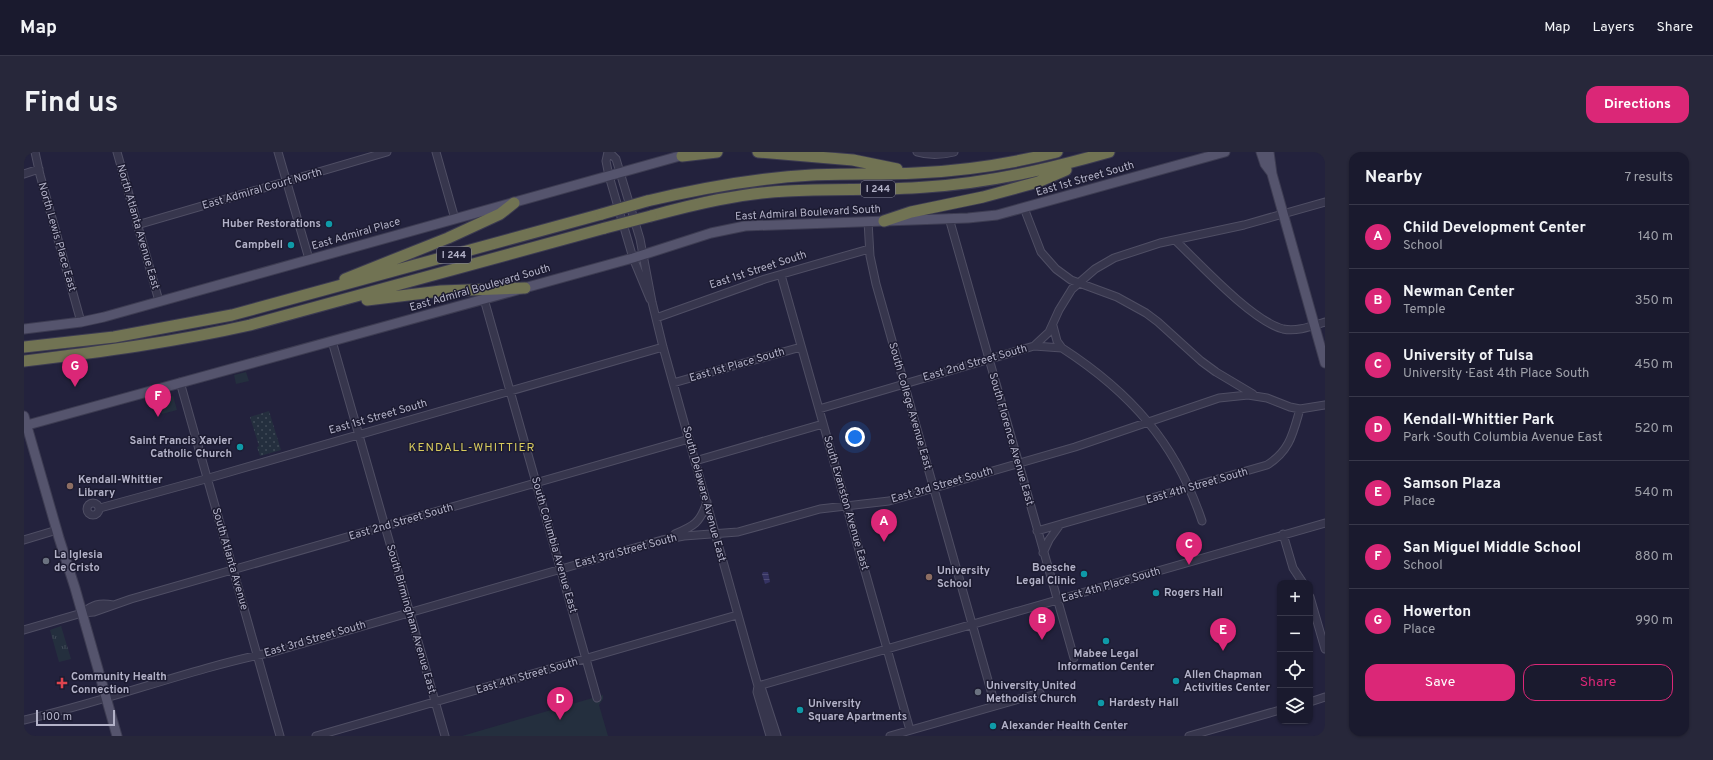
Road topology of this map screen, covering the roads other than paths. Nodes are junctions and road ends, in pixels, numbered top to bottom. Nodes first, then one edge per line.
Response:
1 (34, 152) edge
2 (117, 152) edge
3 (278, 152) edge
4 (387, 152) edge
5 (436, 152) edge
6 (609, 152) edge
7 (717, 152) edge
8 (758, 152) edge
9 (917, 152) edge
10 (954, 152) edge
11 (1056, 152) edge
12 (1225, 152) edge
13 (1261, 152) edge
14 (1269, 152) edge
15 (1106, 153) edge
16 (687, 154) edge
17 (39, 170) junction
18 (621, 173) junction
19 (916, 173) junction
20 (24, 174) edge
21 (1272, 174) junction
22 (609, 176) junction
23 (287, 181) junction
24 (1325, 202) edge
25 (514, 203) junction
26 (1024, 208) junction
27 (1283, 214) junction
28 (948, 218) junction
29 (455, 219) junction
30 (868, 221) junction
31 (884, 221) junction
32 (137, 225) junction
33 (1175, 240) junction
34 (869, 249) junction
35 (643, 255) junction
36 (633, 258) junction
37 (309, 259) junction
38 (781, 275) junction
39 (1079, 282) junction
40 (525, 288) junction
41 (307, 296) junction
42 (484, 299) junction
43 (159, 301) junction
44 (336, 302) junction
45 (652, 302) junction
46 (656, 318) junction
47 (81, 322) junction
48 (1325, 322) edge
49 (1314, 325) junction
50 (1053, 326) junction
51 (24, 329) edge
52 (332, 341) junction
53 (1034, 346) junction
54 (24, 347) edge
55 (663, 347) junction
56 (801, 347) junction
57 (1062, 348) junction
58 (988, 359) junction
59 (24, 361) edge
60 (1325, 363) edge
61 (180, 382) junction
62 (673, 383) junction
63 (904, 384) junction
64 (510, 392) junction
65 (1257, 396) junction
66 (1325, 405) edge
67 (819, 409) junction
68 (1300, 409) junction
69 (24, 416) edge
70 (1149, 422) junction
71 (823, 424) junction
72 (25, 426) edge
73 (359, 435) junction
74 (689, 439) junction
75 (695, 461) junction
76 (1018, 464) junction
77 (207, 479) junction
78 (536, 483) junction
79 (934, 488) junction
80 (1190, 488) junction
81 (707, 502) junction
82 (846, 505) junction
83 (100, 508) dead end
84 (1202, 521) dead end
85 (1325, 522) edge
86 (1059, 526) junction
87 (385, 527) junction
88 (57, 530) junction
89 (1037, 531) junction
90 (716, 534) junction
91 (1283, 534) junction
92 (24, 540) edge
93 (662, 540) junction
94 (1043, 553) junction
95 (560, 568) junction
96 (233, 570) junction
97 (1301, 580) edge
98 (1057, 600) junction
99 (1313, 607) edge
100 (409, 612) junction
101 (82, 613) junction
102 (737, 615) junction
103 (972, 625) junction
104 (24, 630) edge
105 (887, 649) junction
106 (1325, 649) edge
107 (257, 655) junction
108 (586, 658) junction
109 (1074, 658) dead end
110 (758, 686) junction
111 (1040, 693) dead end
112 (597, 698) dead end
113 (1325, 698) edge
114 (106, 699) junction
115 (1313, 701) edge
116 (435, 702) junction
117 (995, 705) junction
118 (1277, 711) edge
119 (24, 720) edge
120 (910, 730) junction
121 (117, 736) edge
122 (280, 736) edge
123 (316, 736) edge
124 (445, 736) edge
125 (770, 736) edge
126 (777, 736) edge
127 (890, 736) edge
128 (1189, 736) edge

1 - 17 street, North Lewis Place East
2 - 32 street, North Atlanta Avenue East
3 - 23 street
4 - 23 street, East Admiral Court North
5 - 29 street
6 - 18 street, South Delaware Avenue East
6 - 22 street, South Delaware Avenue East
7 - 16 highway
8 - 19 highway
9 - 10 street
11 - 19 highway, I 244
12 - 26 main road, East 1st Street South
13 - 21 main road
14 - 21 main road
15 - 31 highway
15 - 44 highway, I 244, bridge
16 - 18 main road, East Admiral Place
17 - 20 street
17 - 47 street, North Lewis Place East
18 - 22 main road, East Admiral Place
18 - 35 street, South Delaware Avenue East
19 - 41 highway, I 244, bridge
21 - 27 main road
22 - 25 main road, East Admiral Place
22 - 36 street, South Delaware Avenue East
23 - 32 street, East Admiral Court North
23 - 37 street
24 - 27 street, East 2nd Street South
25 - 29 main road, East Admiral Place
25 - 41 highway
26 - 28 main road, East 1st Street South
26 - 39 street
27 - 33 street, East 2nd Street South
27 - 49 main road
28 - 31 main road, East Admiral Boulevard South
28 - 58 street, South Florence Avenue East
29 - 37 main road, East Admiral Place
30 - 31 main road, East Admiral Boulevard South
30 - 34 street, South College Avenue East
30 - 35 main road, East Admiral Boulevard South
32 - 43 street, North Atlanta Avenue East
33 - 39 street, East 2nd Street South
33 - 49 street
34 - 38 street, East 1st Street South
34 - 63 street, South College Avenue East
35 - 36 main road, East Admiral Boulevard South
35 - 45 street, South Delaware Avenue East
36 - 40 main road, East Admiral Boulevard South
36 - 45 street, South Delaware Avenue East
37 - 43 main road, East Admiral Place
38 - 46 street, East 1st Street South
38 - 56 street, South Evanston Avenue East
39 - 50 street, East 2nd Street South
39 - 65 street
40 - 42 main road, East Admiral Boulevard South
40 - 44 highway
41 - 54 highway, I 244
42 - 52 main road, East Admiral Boulevard South
42 - 64 street, South Columbia Avenue East
43 - 47 main road, East Admiral Place
44 - 59 highway, I 244
45 - 46 street, South Delaware Avenue East
46 - 55 street, South Delaware Avenue East
47 - 51 main road, East Admiral Place
48 - 49 street
49 - 60 main road
50 - 53 street, East 2nd Street South
50 - 57 street
52 - 61 main road, East Admiral Boulevard South
52 - 73 street, South Birmingham Avenue East
53 - 57 street
53 - 58 street, East 2nd Street South
55 - 62 street, South Delaware Avenue East
55 - 64 street, East 1st Street South
56 - 62 street, East 1st Place South
56 - 67 street, South Evanston Avenue East
57 - 70 street
58 - 63 street, East 2nd Street South
58 - 76 street, South Florence Avenue East
61 - 72 main road, East Admiral Boulevard South
61 - 77 street, South Atlanta Avenue
62 - 74 street, South Delaware Avenue East
63 - 67 street, East 2nd Street South
63 - 79 street, South College Avenue East
64 - 73 street, East 1st Street South
64 - 78 street, South Columbia Avenue East
65 - 68 street, East 3rd Street South
65 - 70 street, East 3rd Street South
66 - 68 street
67 - 71 street, South Evanston Avenue East
68 - 80 street, East 4th Street South
69 - 72 main road
70 - 76 street, East 3rd Street South
70 - 80 street
71 - 75 street
71 - 82 street, South Evanston Avenue East
72 - 88 main road
73 - 77 street, East 1st Street South
73 - 87 street, South Birmingham Avenue East
74 - 75 street, South Delaware Avenue East
74 - 78 street, East 2nd Street South
75 - 81 street, South Delaware Avenue East
76 - 79 street, East 3rd Street South
76 - 89 street, South Florence Avenue East
77 - 83 street, East 1st Street South
77 - 96 street, South Atlanta Avenue
78 - 87 street, East 2nd Street South
78 - 95 street, South Columbia Avenue East
79 - 82 street, East 3rd Street South
79 - 103 street, South College Avenue East
80 - 84 street
80 - 86 street, East 4th Street South
81 - 90 street, South Delaware Avenue East
81 - 93 street
82 - 90 street, East 3rd Street South
82 - 105 street, South Evanston Avenue East
85 - 91 street, East 4th Place South
86 - 89 street, East 4th Street South
86 - 94 street
87 - 96 street, East 2nd Street South
87 - 100 street, South Birmingham Avenue East
88 - 92 street
88 - 101 main road
89 - 94 street, South Florence Avenue East
90 - 93 street, East 3rd Street South
90 - 102 street, South Delaware Avenue East
91 - 97 street
91 - 98 street, East 4th Place South
93 - 95 street, East 3rd Street South
94 - 98 street, South Florence Avenue East
95 - 100 street, East 3rd Street South
95 - 108 street, South Columbia Avenue East
96 - 101 street, East 2nd Street South
96 - 107 street, South Atlanta Avenue
98 - 103 street, East 4th Place South
98 - 109 street, South Florence Avenue East
99 - 106 street
100 - 107 street, East 3rd Street South
100 - 116 street, South Birmingham Avenue East
101 - 104 street, East 2nd Street South
101 - 114 main road
102 - 108 street, East 4th Street South
102 - 110 street, South Delaware Avenue East
103 - 105 street, East 4th Place South
103 - 117 street, South College Avenue East
105 - 110 street, East 4th Place South
105 - 120 street, South Evanston Avenue East
107 - 114 street, East 3rd Street South
107 - 122 street, South Atlanta Avenue
108 - 112 street, South Columbia Avenue East
108 - 116 street, East 4th Street South
110 - 125 street, South Delaware Avenue East
110 - 126 street, South Delaware Avenue East
111 - 117 street
113 - 115 street
114 - 119 street, East 3rd Street South
114 - 121 main road
116 - 123 street, East 4th Street South
116 - 124 street, South Birmingham Avenue East
117 - 120 street
118 - 128 street
120 - 127 street

